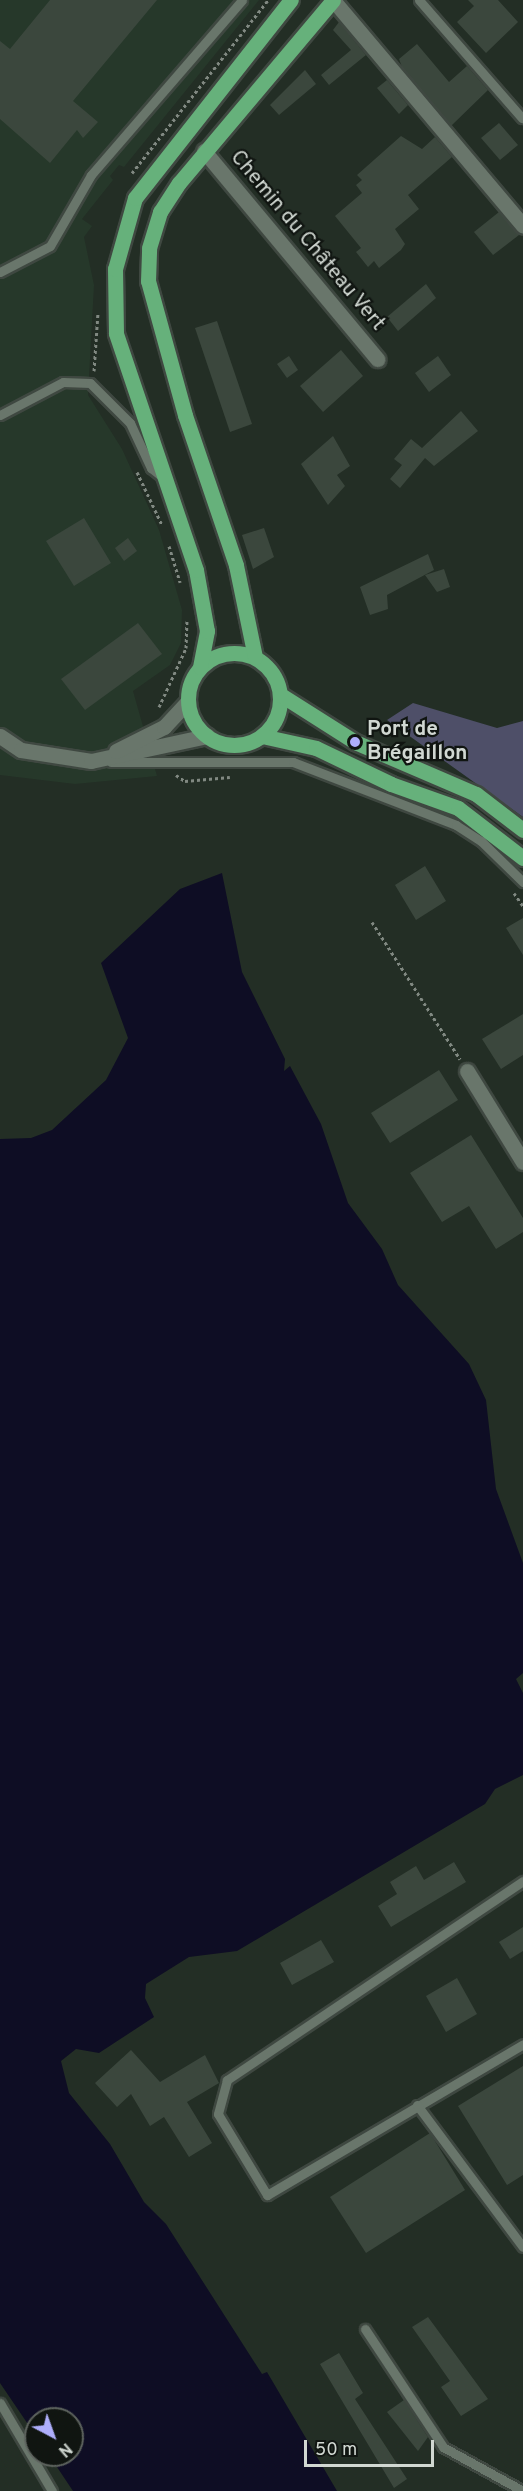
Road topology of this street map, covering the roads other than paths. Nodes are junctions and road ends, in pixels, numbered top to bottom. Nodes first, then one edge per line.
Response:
1 (242, 0) edge
2 (291, 0) edge
3 (333, 0) edge
4 (419, 0) edge
5 (522, 118) edge
6 (204, 151) junction
7 (523, 226) edge
8 (0, 272) edge
9 (377, 359) dead end
10 (0, 415) edge
11 (165, 480) junction
12 (255, 657) junction
13 (200, 667) junction
14 (281, 695) junction
15 (188, 701) junction
16 (0, 736) edge
17 (207, 736) junction
18 (262, 736) junction
19 (91, 761) junction
20 (523, 830) edge
21 (523, 858) edge
22 (523, 882) edge
23 (467, 1071) road end
24 (523, 1162) edge
25 (523, 1881) edge
26 (523, 2044) edge
27 (417, 2105) junction
28 (523, 2247) edge
29 (364, 2329) dead end
30 (0, 2403) edge
31 (52, 2491) edge
32 (523, 2491) edge

1 - 8 lane
2 - 11 main road
3 - 6 main road
3 - 7 street
4 - 5 lane
6 - 9 street, Chemin du Château Vert
6 - 12 main road
10 - 11 lane
11 - 13 main road
12 - 13 main road
12 - 14 main road
13 - 15 main road
14 - 18 main road
14 - 20 main road
15 - 17 main road
15 - 19 street
16 - 19 street
17 - 18 main road
17 - 19 street
18 - 21 main road
19 - 22 lane
23 - 24 street
25 - 27 lane
26 - 27 lane
27 - 28 lane
29 - 32 lane
30 - 31 lane

